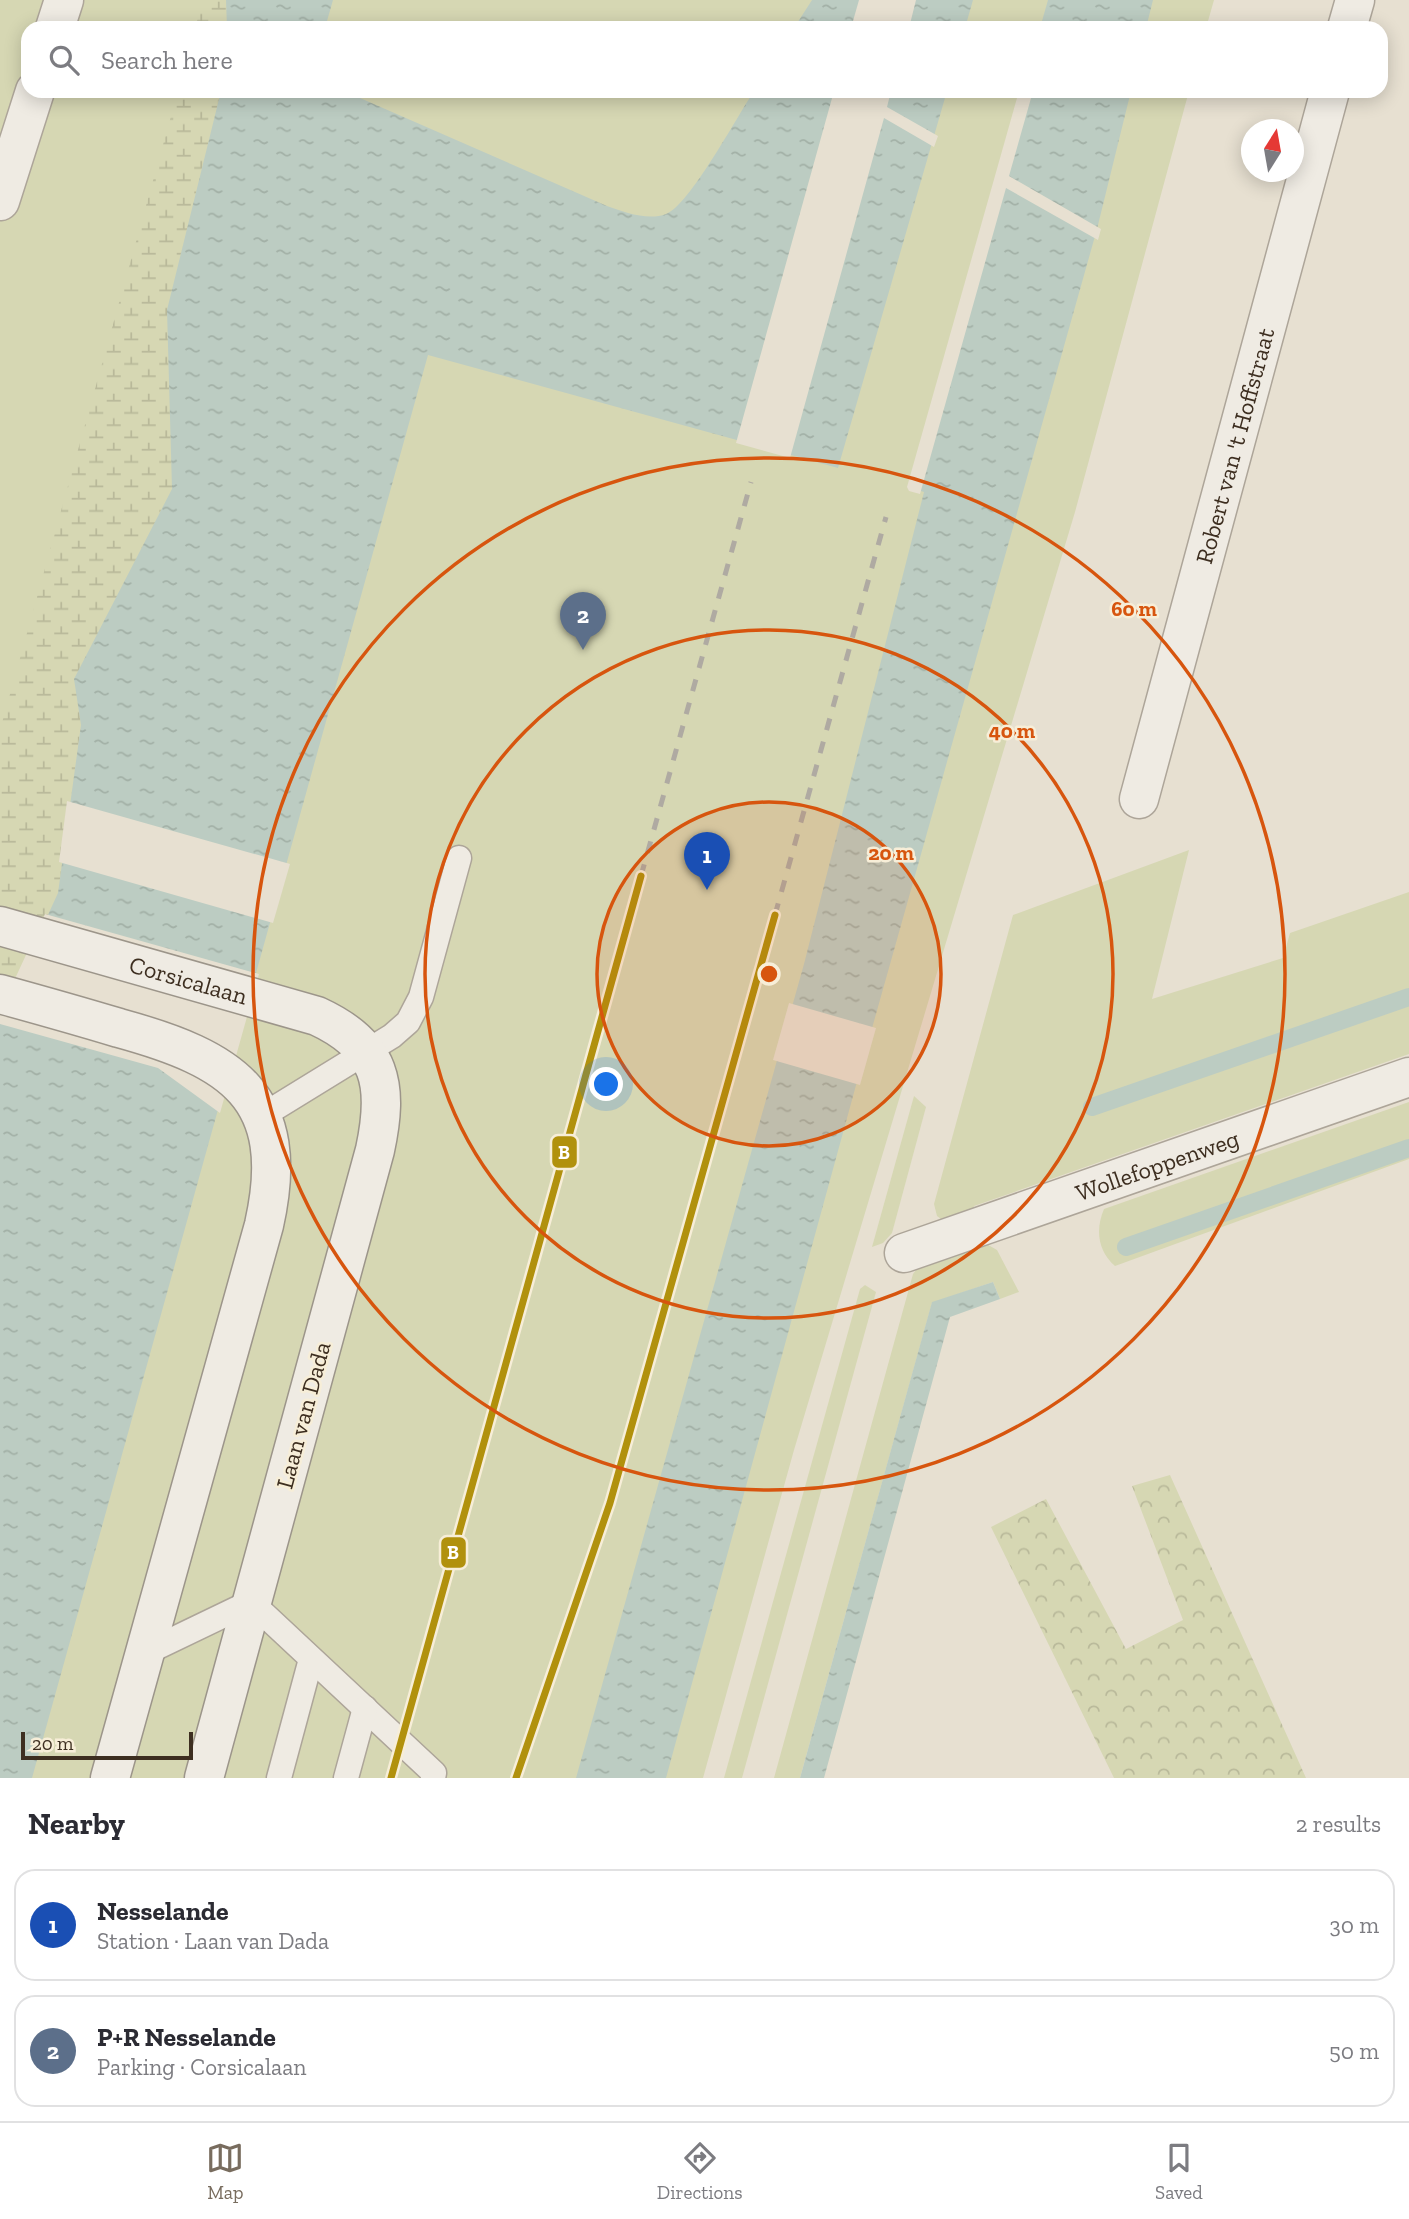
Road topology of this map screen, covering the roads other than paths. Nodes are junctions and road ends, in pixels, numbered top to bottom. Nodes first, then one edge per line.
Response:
1 (64, 0) edge
2 (1355, 0) edge
3 (57, 21) edge
4 (1350, 21) edge
5 (33, 98) edge
6 (1329, 98) edge
7 (0, 201) edge
8 (1139, 799) dead end
9 (459, 858) dead end
10 (0, 926) edge
11 (0, 994) edge
12 (366, 1052) junction
13 (1409, 1077) edge
14 (262, 1116) junction
15 (904, 1253) dead end
16 (251, 1602) junction
17 (145, 1653) junction
18 (311, 1659) junction
19 (365, 1708) junction
20 (110, 1778) edge
21 (204, 1778) edge
22 (279, 1778) edge
23 (346, 1778) edge
24 (433, 1778) edge

1 - 3 street
2 - 4 street
5 - 7 street
6 - 8 street, Robert van 't Hoffstraat
9 - 12 lane
10 - 12 street, Corsicalaan
11 - 14 street
12 - 14 lane
12 - 16 street, Laan van Dada
13 - 15 street, Wollefoppenweg
14 - 17 street
16 - 17 lane
16 - 18 lane
16 - 21 street, Laan van Dada
17 - 20 street
18 - 19 lane
18 - 22 lane
19 - 23 lane
19 - 24 lane

